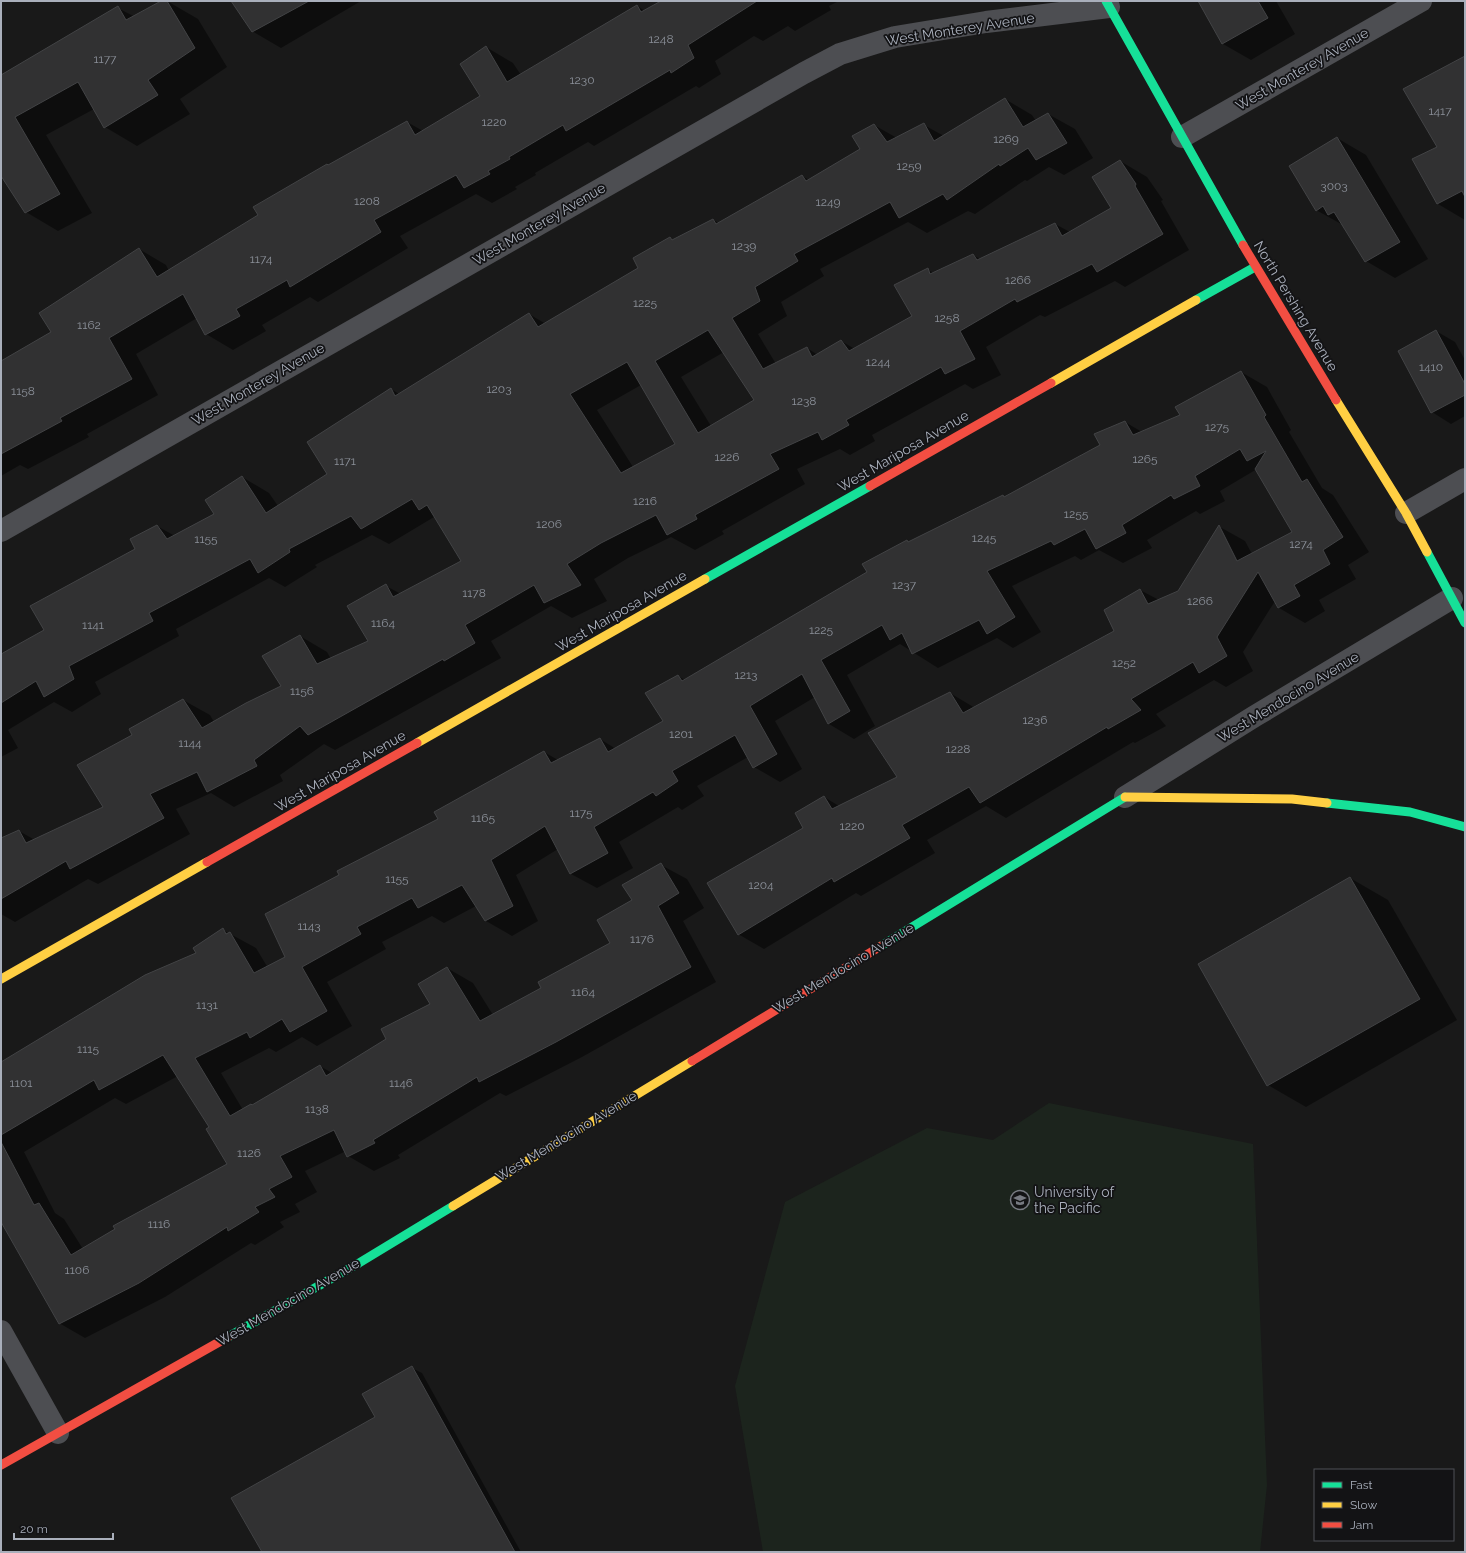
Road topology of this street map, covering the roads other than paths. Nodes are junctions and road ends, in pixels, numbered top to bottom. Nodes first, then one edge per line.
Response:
1 (1421, 1) edge
2 (1108, 4) edge
3 (1182, 137) junction
4 (1255, 267) junction
5 (1465, 479) edge
6 (1406, 513) junction
7 (1, 530) edge
8 (1452, 598) junction
9 (1465, 624) edge
10 (1125, 796) junction
11 (1465, 827) edge
12 (1, 979) edge
13 (1, 1331) edge
14 (58, 1433) junction
15 (1, 1465) edge

1 - 3 street, West Monterey Avenue
2 - 3 street, North Pershing Avenue
2 - 7 street, West Monterey Avenue
3 - 4 street, North Pershing Avenue
4 - 6 street, North Pershing Avenue
4 - 12 street, West Mariposa Avenue
5 - 6 street
6 - 8 street, North Pershing Avenue
8 - 9 street, North Pershing Avenue
8 - 10 street, West Mendocino Avenue
10 - 11 street
10 - 14 street, West Mendocino Avenue
13 - 14 street
14 - 15 street, West Mendocino Avenue

